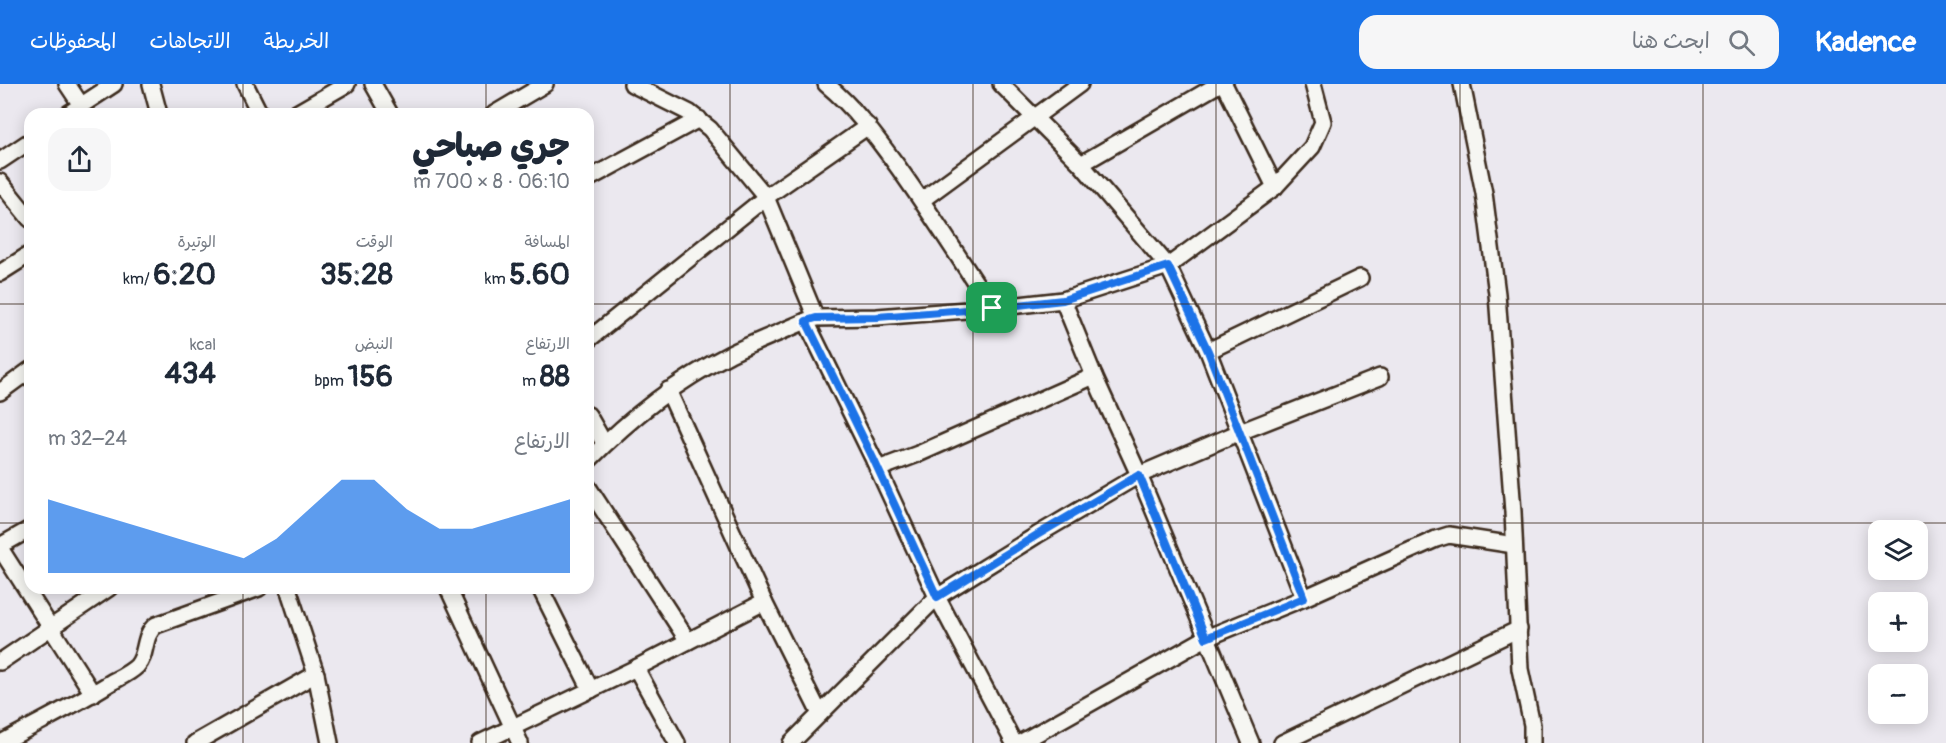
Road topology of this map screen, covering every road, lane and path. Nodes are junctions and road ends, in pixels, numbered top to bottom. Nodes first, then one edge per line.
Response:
1 (67, 84) edge
2 (114, 84) edge
3 (151, 84) edge
4 (245, 84) edge
5 (347, 84) edge
6 (373, 84) edge
7 (545, 84) edge
8 (632, 84) edge
9 (826, 84) edge
10 (1001, 84) edge
11 (1080, 84) edge
12 (1219, 84) edge
13 (1224, 84) edge
14 (1313, 84) edge
15 (1462, 84) edge
16 (73, 108) edge
17 (77, 108) edge
18 (157, 108) edge
19 (257, 108) edge
20 (305, 108) edge
21 (387, 108) edge
22 (504, 108) edge
23 (1034, 118) junction
24 (699, 119) junction
25 (868, 126) junction
26 (24, 145) edge
27 (0, 161) edge
28 (1082, 164) junction
29 (594, 176) edge
30 (0, 182) edge
31 (1275, 187) junction
32 (766, 197) junction
33 (921, 200) junction
34 (24, 212) edge
35 (24, 259) edge
36 (1168, 266) junction
37 (0, 273) edge
38 (1360, 278) dead end
39 (1063, 300) junction
40 (992, 308) junction
41 (811, 320) junction
42 (594, 335) edge
43 (1208, 351) junction
44 (24, 374) edge
45 (1094, 376) junction
46 (1380, 377) dead end
47 (668, 390) junction
48 (0, 392) edge
49 (594, 426) edge
50 (1240, 432) junction
51 (604, 443) junction
52 (594, 454) edge
53 (878, 469) junction
54 (1139, 475) junction
55 (594, 496) edge
56 (24, 533) edge
57 (1514, 545) junction
58 (0, 547) edge
59 (24, 585) edge
60 (30, 594) edge
61 (100, 594) edge
62 (242, 594) edge
63 (290, 594) edge
64 (451, 594) edge
65 (543, 594) edge
66 (937, 597) junction
67 (1304, 598) junction
68 (764, 602) junction
69 (51, 628) junction
70 (1519, 629) junction
71 (1206, 638) junction
72 (688, 641) junction
73 (0, 662) edge
74 (636, 668) junction
75 (316, 674) junction
76 (591, 690) junction
77 (93, 694) junction
78 (820, 714) junction
79 (512, 728) junction
80 (326, 741) edge
81 (1, 743) edge
82 (195, 743) edge
83 (480, 743) edge
84 (520, 743) edge
85 (677, 743) edge
86 (790, 743) edge
87 (1014, 743) edge
88 (1020, 743) edge
89 (1251, 743) edge
90 (1282, 743) edge
91 (1532, 743) edge

1 - 16 street
2 - 17 street
3 - 18 street
4 - 19 street
5 - 20 street
6 - 21 street
7 - 22 street
8 - 24 street
9 - 25 street
10 - 23 street
11 - 23 street
12 - 28 street
13 - 31 street
14 - 31 street
15 - 57 street
23 - 28 street
23 - 33 street
24 - 29 street
24 - 32 street
25 - 32 street
25 - 33 street
26 - 27 street
28 - 36 street
30 - 34 street
31 - 36 street
32 - 41 street
32 - 42 street
33 - 40 street
35 - 37 street
36 - 39 street
36 - 43 street
38 - 43 street
39 - 40 street
39 - 45 street
40 - 41 street
41 - 47 street
41 - 53 street
43 - 50 street
44 - 48 street
45 - 53 street
45 - 54 street
46 - 50 street
47 - 51 street
47 - 68 street
49 - 51 street
50 - 54 street
50 - 67 street
51 - 52 street
53 - 66 street
54 - 66 street
54 - 71 street
55 - 72 street
56 - 58 street
57 - 67 street
57 - 70 street
58 - 59 street
60 - 69 street
61 - 69 street
62 - 77 street
63 - 75 street
64 - 79 street
65 - 76 street
66 - 78 street
66 - 87 street
67 - 71 street
68 - 72 street
68 - 78 street
69 - 73 street
69 - 77 street
70 - 90 street
70 - 91 street
71 - 88 street
71 - 89 street
72 - 74 street
74 - 76 street
74 - 85 street
75 - 80 street
75 - 82 street
76 - 79 street
77 - 81 street
78 - 86 street
79 - 83 street
79 - 84 street

